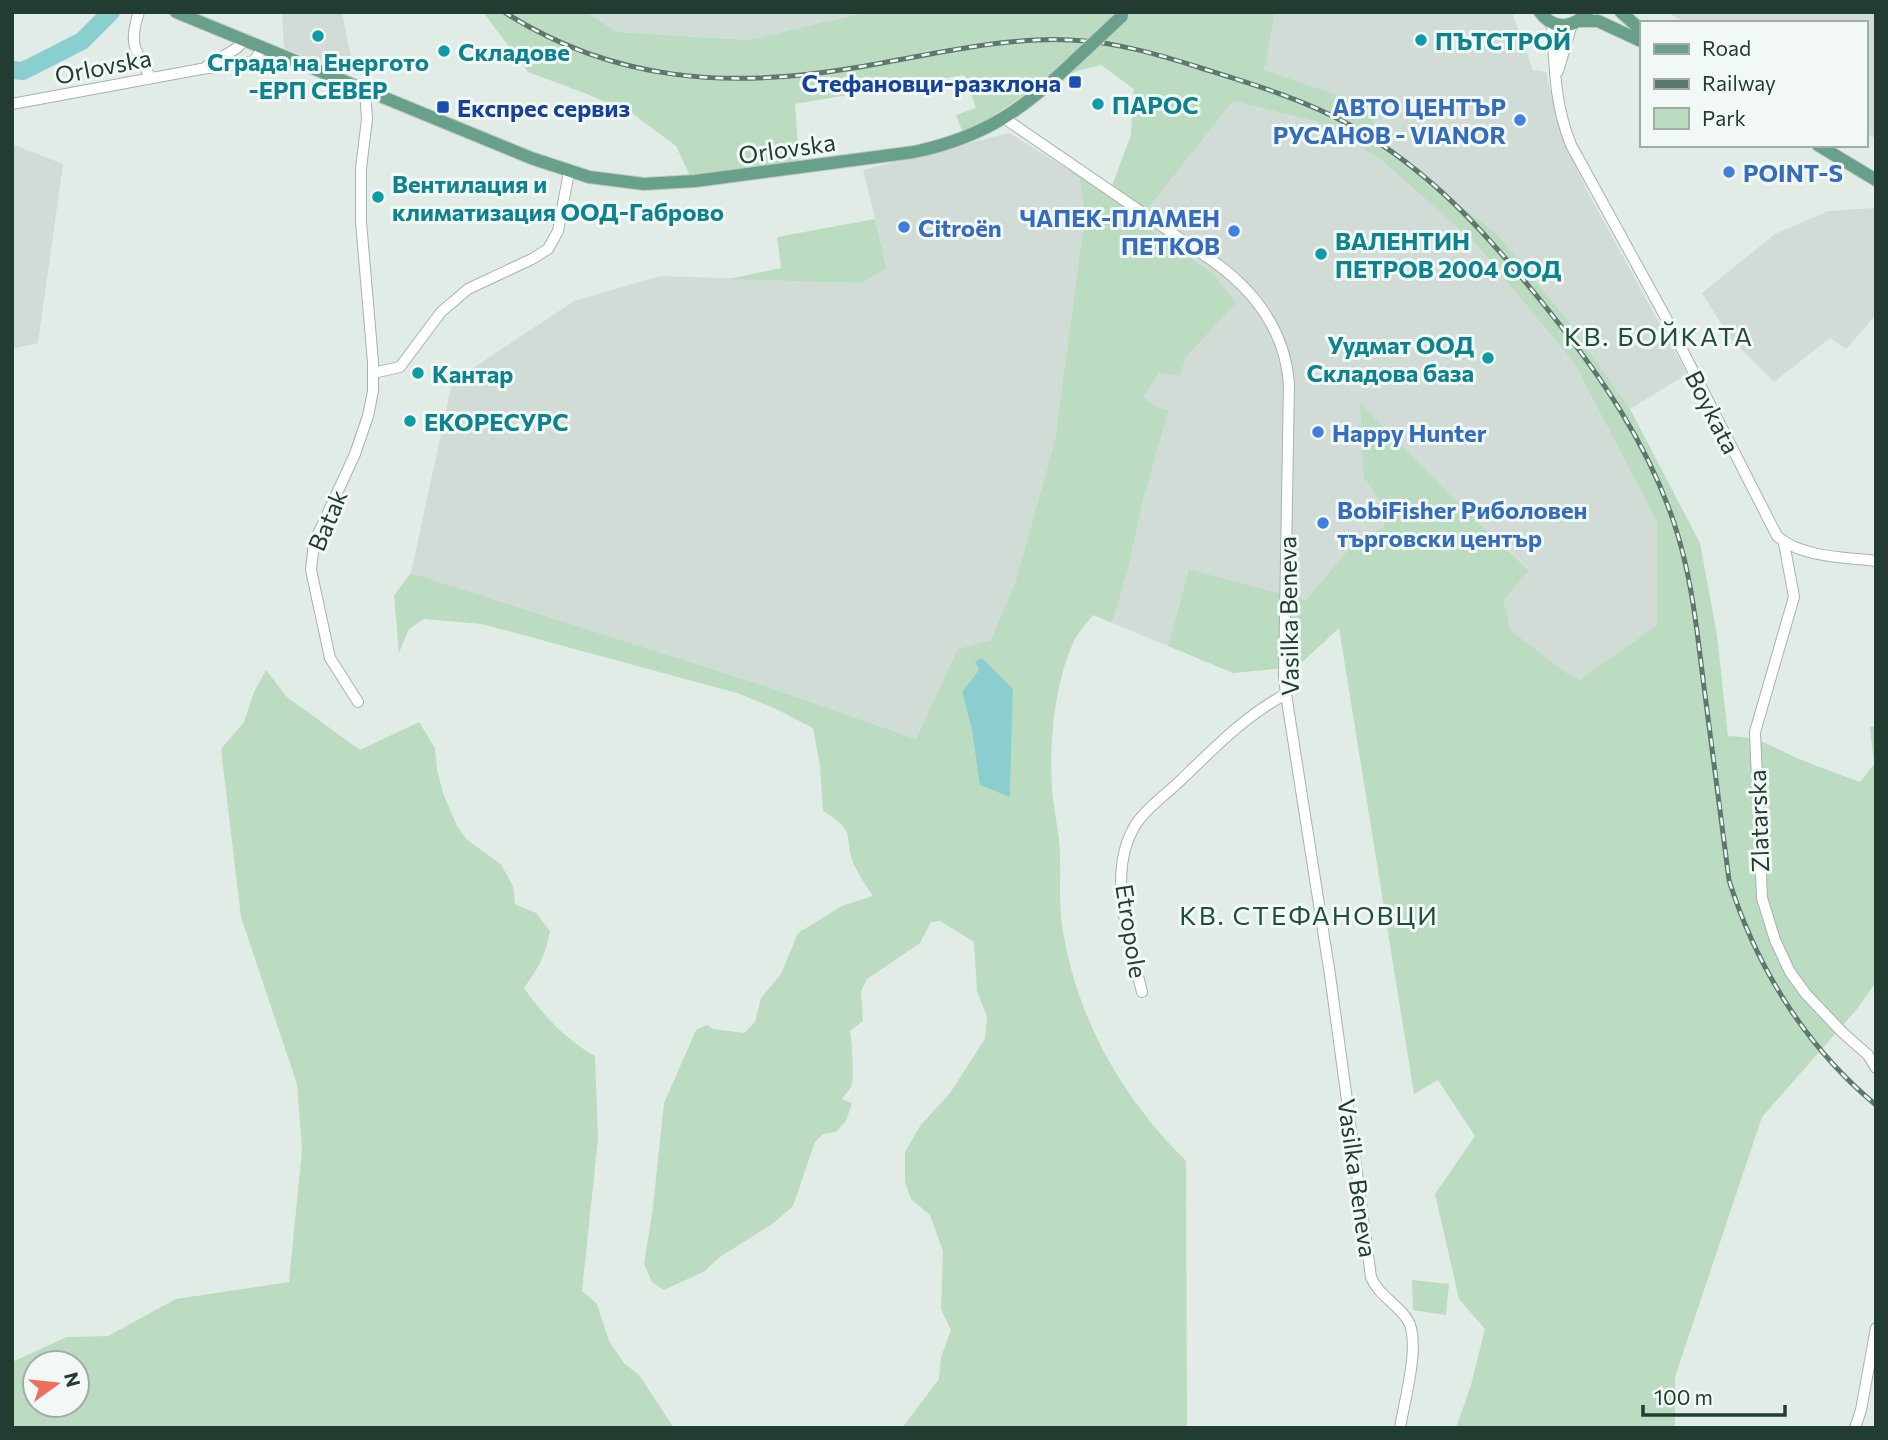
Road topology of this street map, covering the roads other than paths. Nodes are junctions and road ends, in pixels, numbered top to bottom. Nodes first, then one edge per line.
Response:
1 (139, 12) edge
2 (176, 12) edge
3 (1621, 12) edge
4 (1125, 14) edge
5 (1544, 16) edge
6 (1580, 19) edge
7 (1640, 29) edge
8 (245, 39) junction
9 (1640, 41) edge
10 (263, 47) junction
11 (201, 69) junction
12 (152, 78) junction
13 (1555, 80) junction
14 (365, 89) junction
15 (12, 104) edge
16 (1004, 118) junction
17 (1821, 147) edge
18 (569, 172) junction
19 (1876, 180) edge
20 (373, 373) junction
21 (1784, 543) junction
22 (1876, 561) edge
23 (1286, 694) junction
24 (358, 702) dead end
25 (1142, 992) dead end
26 (1876, 1068) edge
27 (1876, 1328) edge
28 (1400, 1428) edge
29 (1855, 1428) edge

1 - 12 street
2 - 8 main road
3 - 7 main road
4 - 16 main road, Orlovska, bridge
5 - 6 main road
5 - 13 street, Boykata
6 - 9 main road
6 - 13 street, Boykata
8 - 10 main road, Orlovska
8 - 11 street, Orlovska
10 - 11 street, Orlovska
10 - 14 main road, Orlovska
11 - 12 street, Orlovska
12 - 15 street, Orlovska
13 - 21 street, Boykata
14 - 18 main road, Orlovska
14 - 20 street, Batak
16 - 18 main road, Orlovska
16 - 23 street, Vasilka Beneva
17 - 19 main road
18 - 20 street
20 - 24 street, Batak
21 - 22 street
21 - 26 street, Zlatarska
23 - 25 street, Etropole
23 - 28 street, Vasilka Beneva
27 - 29 street

